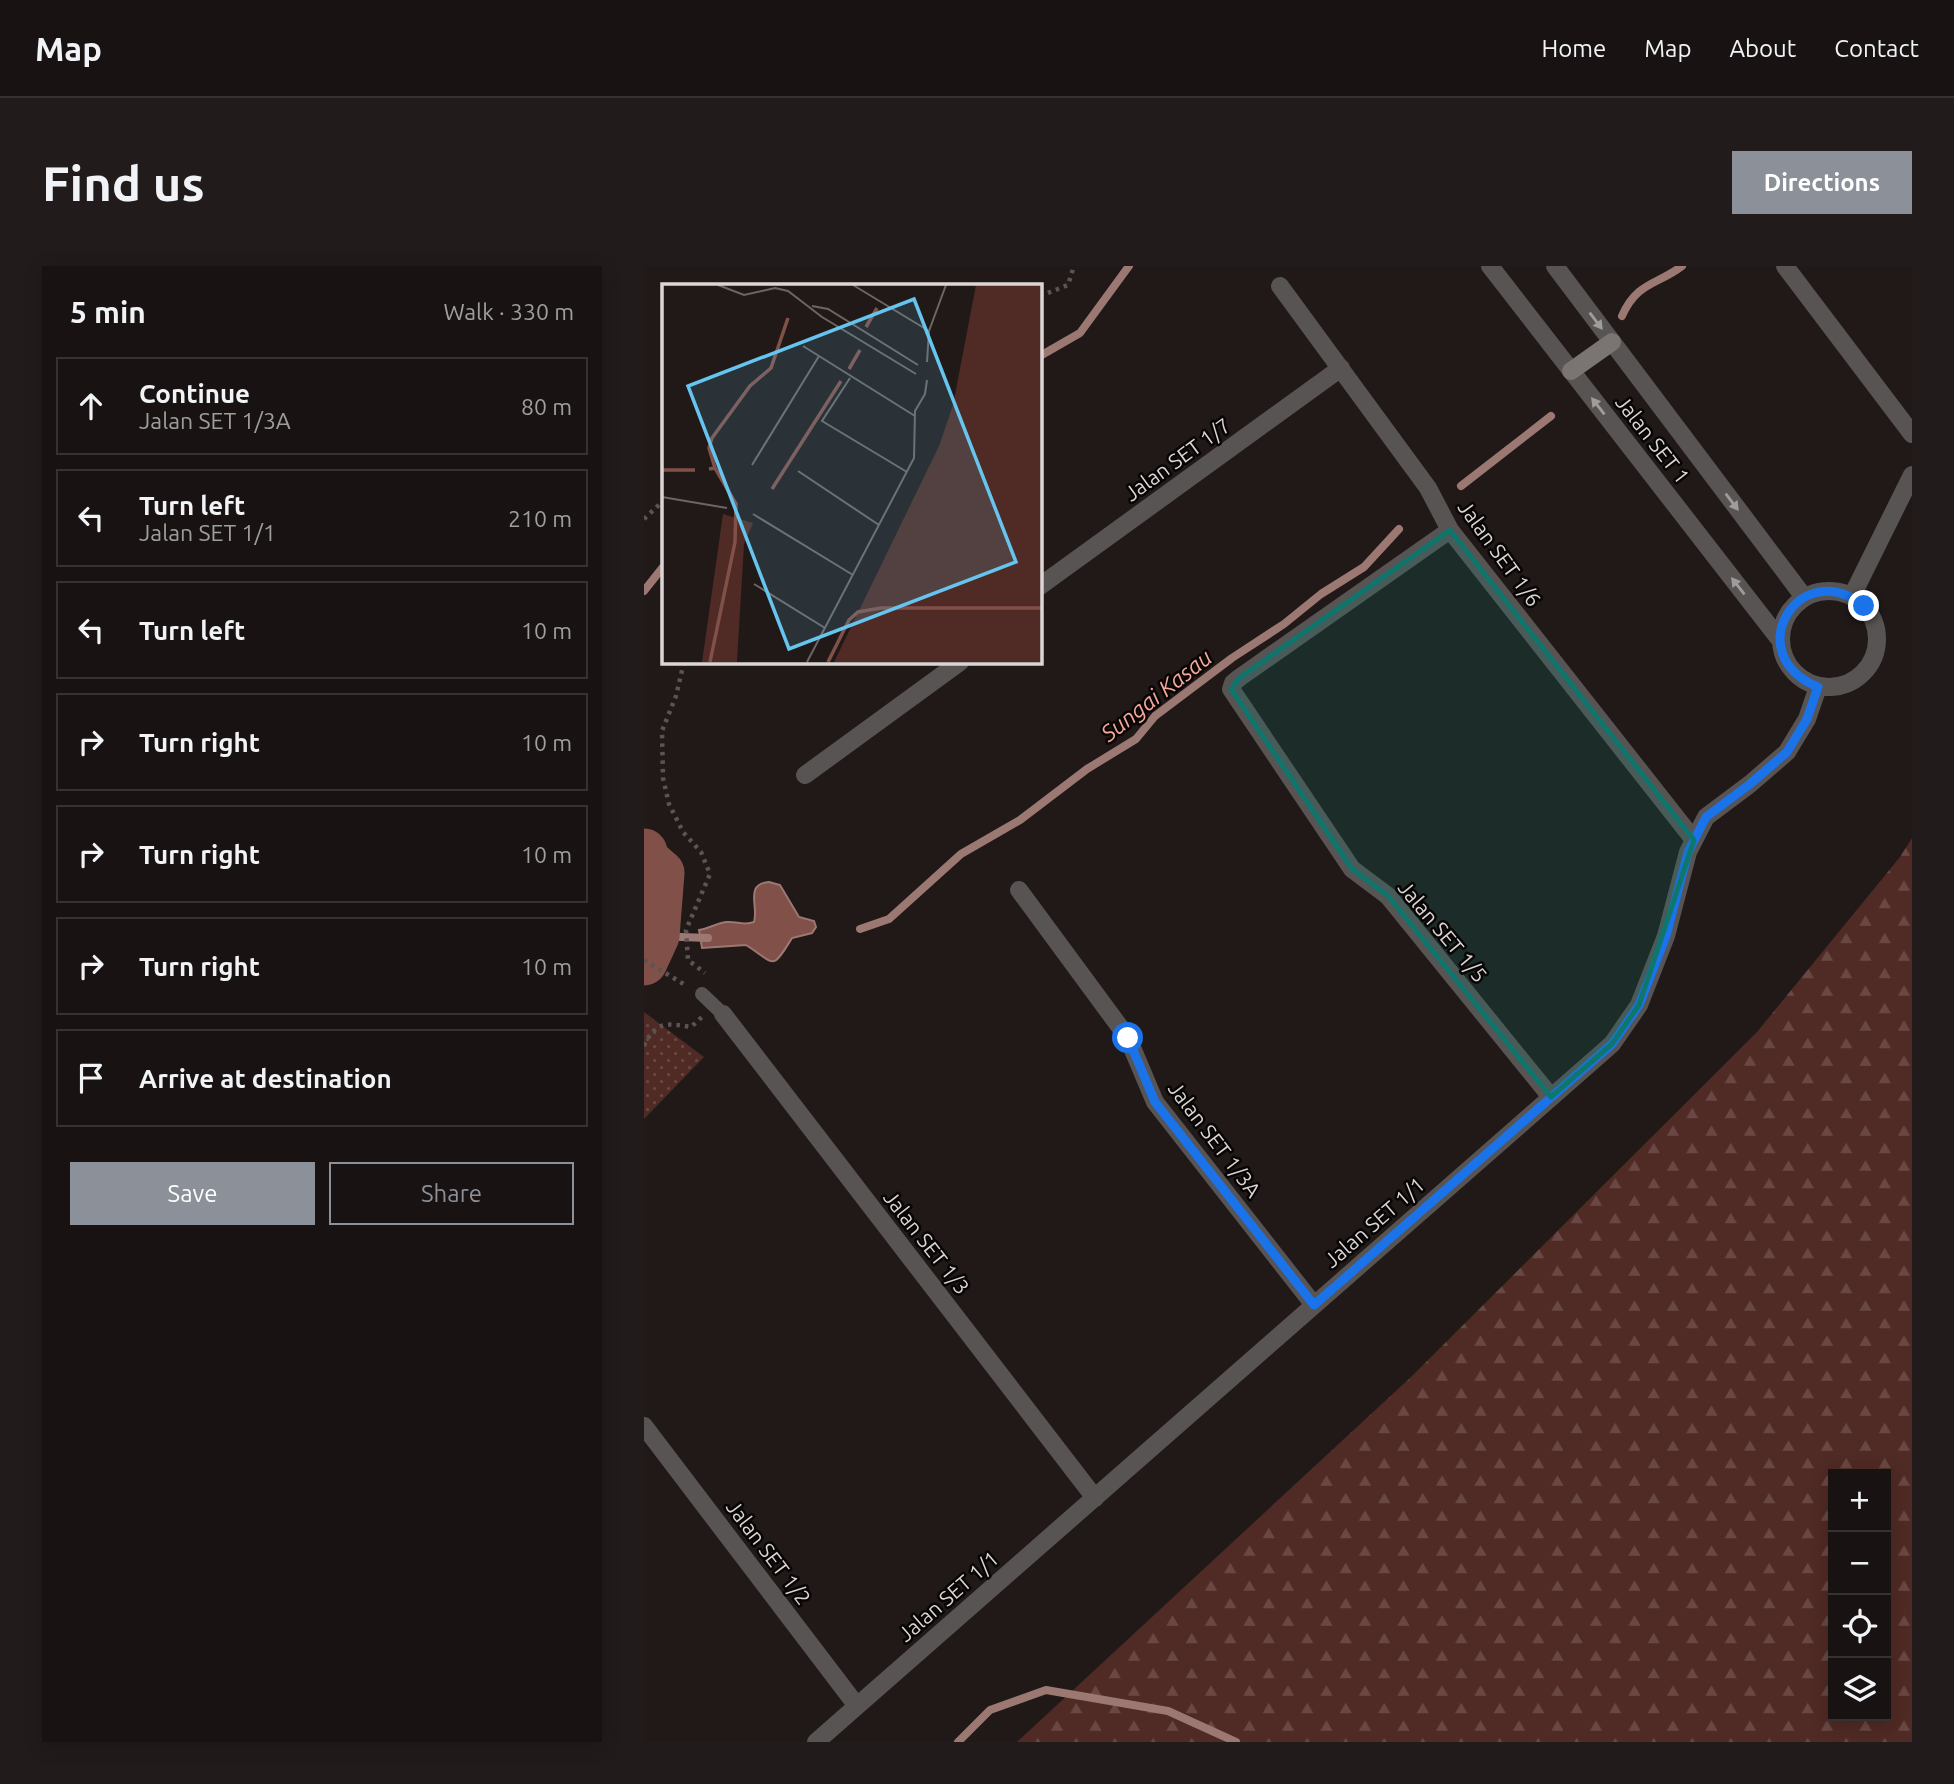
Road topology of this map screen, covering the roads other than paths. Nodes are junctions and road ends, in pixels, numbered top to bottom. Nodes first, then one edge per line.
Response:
1 (1490, 266) edge
2 (1555, 266) edge
3 (1785, 266) edge
4 (1280, 286) dead end
5 (1612, 342) junction
6 (1340, 368) junction
7 (1572, 372) junction
8 (1912, 434) edge
9 (1912, 475) edge
10 (1450, 530) junction
11 (1041, 585) edge
12 (1852, 596) junction
13 (1804, 597) junction
14 (1780, 640) junction
15 (959, 663) edge
16 (1818, 687) junction
17 (805, 775) dead end
18 (1694, 840) junction
19 (1019, 890) dead end
20 (702, 994) road end
21 (723, 1014) joint
22 (1551, 1097) junction
23 (1314, 1305) junction
24 (644, 1426) edge
25 (1095, 1497) junction
26 (857, 1706) junction
27 (816, 1742) edge

1 - 7 street, Jalan SET 1
2 -> 5 street, Jalan SET 1
3 - 8 street
4 - 6 street, Jalan SET 1/6
5 - 7 street
5 -> 13 street, Jalan SET 1
6 - 10 street, Jalan SET 1/6
6 - 11 street, Jalan SET 1/7
14 -> 7 street, Jalan SET 1
9 - 12 street
10 - 18 street, Jalan SET 1/6
10 - 22 street, Jalan SET 1/5
12 - 13 street
12 - 16 street
13 - 14 street
14 - 16 street
15 - 17 street
16 - 18 street, Jalan SET 1/1
18 - 22 street, Jalan SET 1/1
19 - 23 street, Jalan SET 1/3A
20 - 21 lane
21 - 25 street, Jalan SET 1/3
22 - 23 street, Jalan SET 1/1
23 - 25 street, Jalan SET 1/1
24 - 26 street, Jalan SET 1/2
25 - 26 street, Jalan SET 1/1
26 - 27 street, Jalan SET 1/1

